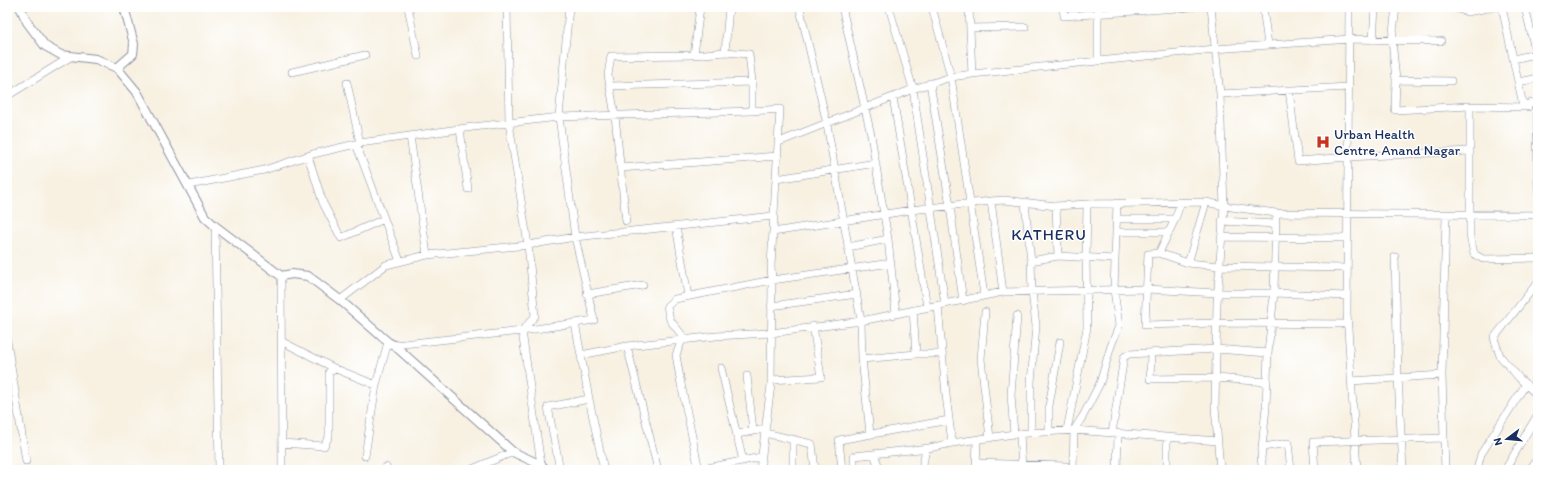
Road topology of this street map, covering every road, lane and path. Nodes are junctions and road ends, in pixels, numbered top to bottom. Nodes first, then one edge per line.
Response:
1 (20, 7) edge
2 (124, 7) edge
3 (408, 7) edge
4 (507, 7) edge
5 (569, 7) edge
6 (700, 7) edge
7 (729, 7) edge
8 (842, 7) edge
9 (889, 7) edge
10 (932, 7) edge
11 (969, 7) edge
12 (1063, 7) edge
13 (1192, 7) edge
14 (1211, 7) edge
15 (1263, 7) edge
16 (1349, 7) edge
17 (1375, 7) edge
18 (1396, 7) edge
19 (1452, 7) edge
20 (1493, 7) edge
21 (1502, 7) edge
22 (1525, 7) edge
23 (1483, 8) edge
24 (800, 9) dead end
25 (1098, 10) edge
26 (1025, 27) dead end
27 (970, 28) junction
28 (1350, 39) junction
29 (1373, 40) junction
30 (1392, 40) junction
31 (1442, 41) dead end
32 (1268, 45) junction
33 (1215, 49) junction
34 (725, 52) junction
35 (364, 55) dead end
36 (694, 55) junction
37 (72, 56) junction
38 (418, 56) dead end
39 (1513, 59) junction
40 (1098, 61) junction
41 (117, 68) junction
42 (292, 72) dead end
43 (972, 74) junction
44 (950, 77) junction
45 (1538, 78) edge
46 (1396, 80) junction
47 (1451, 81) dead end
48 (752, 82) junction
49 (1519, 82) junction
50 (347, 83) dead end
51 (930, 83) junction
52 (610, 86) junction
53 (1349, 87) junction
54 (913, 89) junction
55 (1289, 90) junction
56 (1220, 94) junction
57 (7, 96) edge
58 (893, 97) junction
59 (1470, 106) junction
60 (1538, 106) edge
61 (866, 108) junction
62 (752, 111) junction
63 (615, 116) junction
64 (559, 117) junction
65 (510, 123) junction
66 (827, 124) junction
67 (460, 129) junction
68 (410, 136) junction
69 (779, 142) junction
70 (358, 143) junction
71 (1470, 151) junction
72 (308, 156) junction
73 (778, 156) junction
74 (1348, 157) junction
75 (876, 164) junction
76 (620, 168) junction
77 (835, 170) junction
78 (776, 179) junction
79 (189, 185) junction
80 (468, 189) dead end
81 (1538, 191) edge
82 (991, 201) junction
83 (1025, 202) junction
84 (1181, 202) junction
85 (1206, 202) junction
86 (969, 203) junction
87 (1117, 203) junction
88 (1087, 204) junction
89 (950, 206) junction
90 (1056, 206) junction
91 (1224, 206) junction
92 (932, 208) junction
93 (911, 210) junction
94 (1276, 212) junction
95 (884, 214) junction
96 (1348, 214) junction
97 (1446, 215) junction
98 (1470, 215) junction
99 (1538, 215) edge
100 (773, 216) junction
101 (384, 218) junction
102 (1117, 219) junction
103 (843, 220) junction
104 (1175, 220) junction
105 (626, 221) dead end
106 (1222, 221) junction
107 (1276, 224) junction
108 (215, 226) junction
109 (676, 226) junction
110 (773, 232) junction
111 (1116, 232) junction
112 (1168, 232) junction
113 (576, 237) junction
114 (1221, 237) junction
115 (1276, 237) junction
116 (1348, 238) junction
117 (888, 239) junction
118 (528, 245) junction
119 (848, 246) junction
120 (1159, 254) junction
121 (427, 255) junction
122 (1058, 256) junction
123 (1395, 257) dead end
124 (1086, 258) junction
125 (1538, 258) edge
126 (1115, 259) junction
127 (400, 261) junction
128 (1031, 261) junction
129 (891, 263) junction
130 (1188, 263) junction
131 (1219, 266) junction
132 (1275, 266) junction
133 (1347, 268) junction
134 (852, 270) junction
135 (281, 276) junction
136 (772, 280) junction
137 (1538, 282) edge
138 (643, 285) dead end
139 (1147, 289) junction
140 (1086, 290) junction
141 (1114, 290) junction
142 (1003, 292) junction
143 (1032, 292) junction
144 (1217, 293) junction
145 (1274, 293) junction
146 (587, 294) junction
147 (857, 294) junction
148 (688, 296) junction
149 (984, 296) junction
150 (1347, 296) junction
151 (340, 300) junction
152 (963, 301) junction
153 (941, 305) junction
154 (771, 306) junction
155 (926, 307) junction
156 (913, 310) junction
157 (985, 312) dead end
158 (896, 313) junction
159 (1017, 316) dead end
160 (861, 321) junction
161 (575, 323) junction
162 (1216, 323) junction
163 (1271, 324) junction
164 (1347, 324) junction
165 (813, 326) junction
166 (522, 331) junction
167 (771, 333) junction
168 (684, 340) junction
169 (7, 341) edge
170 (282, 341) junction
171 (1060, 342) dead end
172 (391, 343) junction
173 (626, 346) junction
174 (1216, 349) junction
175 (1268, 352) junction
176 (1151, 353) junction
177 (916, 354) junction
178 (942, 354) junction
179 (581, 355) junction
180 (862, 359) junction
181 (721, 368) dead end
182 (336, 369) junction
183 (1442, 375) junction
184 (747, 376) dead end
185 (1216, 378) junction
186 (1398, 378) junction
187 (771, 380) junction
188 (1351, 381) junction
189 (1267, 382) junction
190 (1526, 384) junction
191 (376, 385) junction
192 (1538, 396) edge
193 (589, 399) junction
194 (1538, 414) edge
195 (949, 420) junction
196 (1070, 430) junction
197 (753, 431) junction
198 (765, 431) junction
199 (1048, 432) junction
200 (1031, 433) junction
201 (737, 434) junction
202 (870, 434) junction
203 (1017, 434) junction
204 (1115, 434) junction
205 (990, 438) junction
206 (1167, 438) junction
207 (1444, 438) junction
208 (794, 440) junction
209 (977, 440) junction
210 (1355, 440) junction
211 (1401, 440) junction
212 (1218, 441) junction
213 (282, 443) junction
214 (952, 443) junction
215 (1262, 447) junction
216 (926, 448) junction
217 (513, 452) junction
218 (874, 454) junction
219 (365, 456) dead end
220 (761, 457) junction
221 (1538, 457) edge
222 (26, 460) dead end
223 (743, 461) junction
224 (1066, 466) dead end
225 (976, 467) edge
226 (1022, 467) edge
227 (544, 468) edge
228 (219, 470) edge
229 (282, 470) edge
230 (470, 470) edge
231 (560, 470) edge
232 (604, 470) edge
233 (658, 470) edge
234 (699, 470) edge
235 (760, 470) edge
236 (793, 470) edge
237 (815, 470) edge
238 (842, 470) edge
239 (854, 470) edge
240 (880, 470) edge
241 (922, 470) edge
242 (1073, 470) edge
243 (1117, 470) edge
244 (1167, 470) edge
245 (1220, 470) edge
246 (1263, 470) edge
247 (1291, 470) edge
248 (1315, 470) edge
249 (1357, 470) edge
250 (1403, 470) edge
251 (1445, 470) edge
252 (1477, 470) edge
253 (1505, 470) edge
254 (1530, 470) edge

1 - 37 main road
2 - 41 main road
3 - 38 street
4 - 65 street
5 - 64 street
6 - 36 street
7 - 34 street
8 - 61 street
9 - 54 street
10 - 44 street
11 - 27 street
12 - 25 street
13 - 25 street
14 - 33 street
15 - 32 street
16 - 28 street
17 - 29 street
18 - 30 street
19 - 23 street
20 - 23 street
21 - 39 street
22 - 39 street
24 - 66 street
25 - 40 street
26 - 27 street
27 - 43 street
28 - 29 street
28 - 32 street
28 - 53 street
29 - 30 street
30 - 31 street
30 - 46 street
32 - 33 street
33 - 40 street
33 - 56 street
34 - 36 street
34 - 48 street
35 - 42 street
36 - 52 street
37 - 41 main road
37 - 57 street
39 - 49 street
40 - 43 street
41 - 79 main road
43 - 44 street
44 - 51 street
44 - 86 street
45 - 49 street
46 - 47 street
46 - 59 street
48 - 52 street
48 - 62 street
49 - 60 street
50 - 70 street
51 - 54 street
51 - 89 street
52 - 63 street
53 - 55 street
53 - 74 street
54 - 58 street
54 - 92 street
55 - 56 street
55 - 74 street
56 - 91 street
58 - 61 street
58 - 93 street
59 - 60 street
59 - 71 street
60 - 81 street
61 - 66 street
61 - 75 street
62 - 63 street
62 - 69 street
63 - 64 street
63 - 76 street
64 - 65 street
64 - 113 street
65 - 67 street
65 - 118 street
66 - 69 street
66 - 77 street
67 - 68 street
67 - 80 street
68 - 70 street
68 - 121 street
69 - 73 street
70 - 72 street
70 - 101 street
71 - 74 street
71 - 98 street
72 - 79 street
72 - 101 street
73 - 76 street
73 - 78 street
74 - 96 street
75 - 77 street
75 - 95 street
76 - 105 street
77 - 78 street
77 - 103 street
78 - 100 street
79 - 108 main road
82 - 83 street
82 - 86 street
82 - 142 street
83 - 90 street
83 - 128 street
84 - 85 street
84 - 87 street
84 - 104 street
85 - 91 street
85 - 130 street
86 - 89 street
86 - 149 street
87 - 88 street
87 - 102 street
88 - 90 street
88 - 124 street
89 - 92 street
89 - 152 street
90 - 122 street
91 - 94 street
91 - 106 street
92 - 93 street
92 - 153 street
93 - 95 street
93 - 155 street
94 - 96 street
94 - 107 street
95 - 103 street
95 - 117 street
96 - 97 street
96 - 116 street
97 - 98 street
97 - 183 street
98 - 99 street
98 - 125 street
100 - 109 street
100 - 110 street
101 - 127 street
102 - 104 street
102 - 111 street
103 - 110 street
103 - 119 street
104 - 112 street
106 - 107 street
106 - 114 street
107 - 115 street
108 - 135 main road
108 - 228 street
109 - 113 street
109 - 148 street
110 - 136 street
111 - 112 street
111 - 126 street
112 - 120 street
113 - 118 street
113 - 146 street
114 - 115 street
114 - 131 street
115 - 116 street
115 - 132 street
116 - 133 street
117 - 119 street
117 - 129 street
118 - 121 street
118 - 166 street
119 - 134 street
120 - 130 street
120 - 139 street
121 - 127 street
122 - 124 street
122 - 128 street
123 - 186 street
124 - 126 street
124 - 140 street
126 - 141 street
127 - 151 street
128 - 143 street
129 - 134 street
129 - 158 street
130 - 131 street
131 - 132 street
131 - 144 street
132 - 133 street
132 - 145 street
133 - 150 street
134 - 136 street
134 - 147 street
135 - 151 main road
135 - 170 street
136 - 148 street
136 - 154 street
137 - 190 street
138 - 146 street
139 - 141 street
139 - 144 street
139 - 162 street
140 - 141 street
140 - 143 street
140 - 196 street
141 - 196 street
142 - 143 street
142 - 149 street
143 - 200 street
144 - 145 street
144 - 162 street
145 - 150 street
145 - 163 street
146 - 161 street
147 - 154 street
147 - 160 street
148 - 168 street
149 - 152 street
150 - 164 street
151 - 172 main road
152 - 153 street
153 - 155 street
153 - 178 street
154 - 167 street
155 - 156 street
156 - 158 street
156 - 177 street
157 - 205 street
158 - 160 street
159 - 203 street
160 - 165 street
160 - 180 street
161 - 166 street
161 - 179 street
162 - 163 street
162 - 174 street
163 - 164 street
163 - 175 street
164 - 188 street
165 - 167 street
165 - 187 street
166 - 172 street
166 - 227 street
167 - 168 street
167 - 187 street
168 - 173 street
168 - 234 street
169 - 222 street
170 - 182 street
170 - 213 street
171 - 199 street
172 - 191 street
172 - 217 main road
173 - 179 street
173 - 233 street
174 - 175 street
174 - 176 street
174 - 185 street
175 - 189 street
176 - 185 street
176 - 204 street
177 - 178 street
177 - 180 street
178 - 195 street
179 - 193 street
180 - 202 street
181 - 201 street
182 - 191 street
182 - 213 street
183 - 186 street
183 - 207 street
184 - 197 street
185 - 189 street
185 - 212 street
186 - 188 street
186 - 211 street
187 - 198 street
188 - 210 street
189 - 215 street
190 - 192 street
190 - 252 street
191 - 219 street
193 - 231 street
193 - 232 street
194 - 253 street
195 - 202 street
195 - 214 street
196 - 199 street
196 - 204 street
196 - 242 street
197 - 198 street
197 - 201 street
198 - 208 street
198 - 220 street
199 - 200 street
200 - 203 street
201 - 223 street
202 - 238 street
203 - 205 street
203 - 226 street
204 - 206 street
204 - 243 street
205 - 209 street
206 - 212 street
206 - 244 street
207 - 211 street
207 - 251 street
208 - 236 street
208 - 237 street
209 - 214 street
209 - 225 street
210 - 211 street
210 - 248 street
210 - 249 street
211 - 250 street
212 - 245 street
213 - 229 street
214 - 216 street
215 - 246 street
215 - 247 street
216 - 218 street
216 - 241 street
217 - 227 main road
217 - 230 street
218 - 239 street
218 - 240 street
220 - 223 street
220 - 235 street
221 - 254 street
223 - 234 street
224 - 226 street
225 - 226 street

